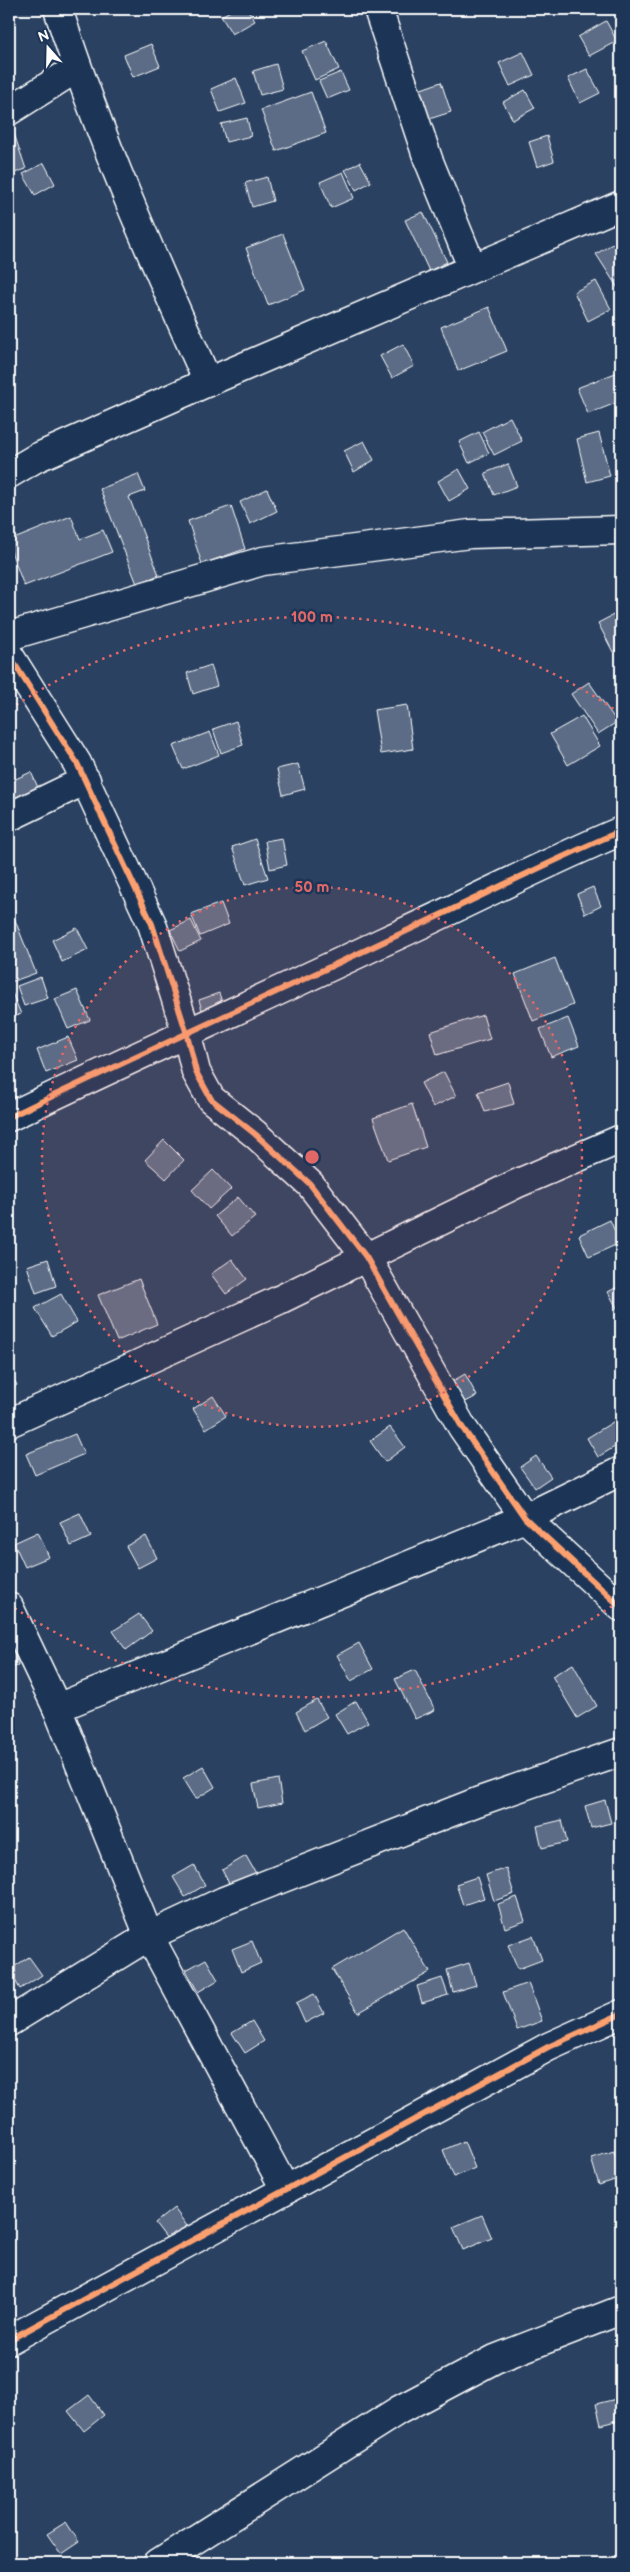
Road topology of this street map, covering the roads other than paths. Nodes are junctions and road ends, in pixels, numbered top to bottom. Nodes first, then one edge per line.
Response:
1 (58, 9) edge
2 (378, 9) edge
3 (77, 68) junction
4 (9, 110) edge
5 (621, 205) edge
6 (472, 267) junction
7 (208, 382) junction
8 (9, 474) edge
9 (621, 530) edge
10 (9, 636) edge
11 (9, 654) edge
12 (86, 780) junction
13 (9, 817) edge
14 (621, 831) edge
15 (186, 1031) junction
16 (9, 1117) edge
17 (621, 1139) edge
18 (366, 1257) junction
19 (9, 1423) edge
20 (621, 1471) edge
21 (525, 1518) junction
22 (9, 1607) edge
23 (621, 1607) edge
24 (57, 1708) junction
25 (621, 1752) edge
26 (149, 1936) junction
27 (621, 2014) edge
28 (9, 2022) edge
29 (285, 2189) junction
30 (620, 2314) edge
31 (9, 2340) edge
32 (158, 2563) edge

1 - 3 street
2 - 6 street
3 - 4 street
3 - 7 street
5 - 6 street
6 - 7 street
7 - 8 street
9 - 10 street
11 - 12 street
12 - 13 street
12 - 15 street
14 - 15 street
15 - 16 street
15 - 18 street
17 - 18 street
18 - 19 street
18 - 21 street
20 - 21 street
21 - 23 street
21 - 24 street
22 - 24 street
24 - 26 street
25 - 26 street
26 - 28 street
26 - 29 street
27 - 29 street
29 - 31 street
30 - 32 street

